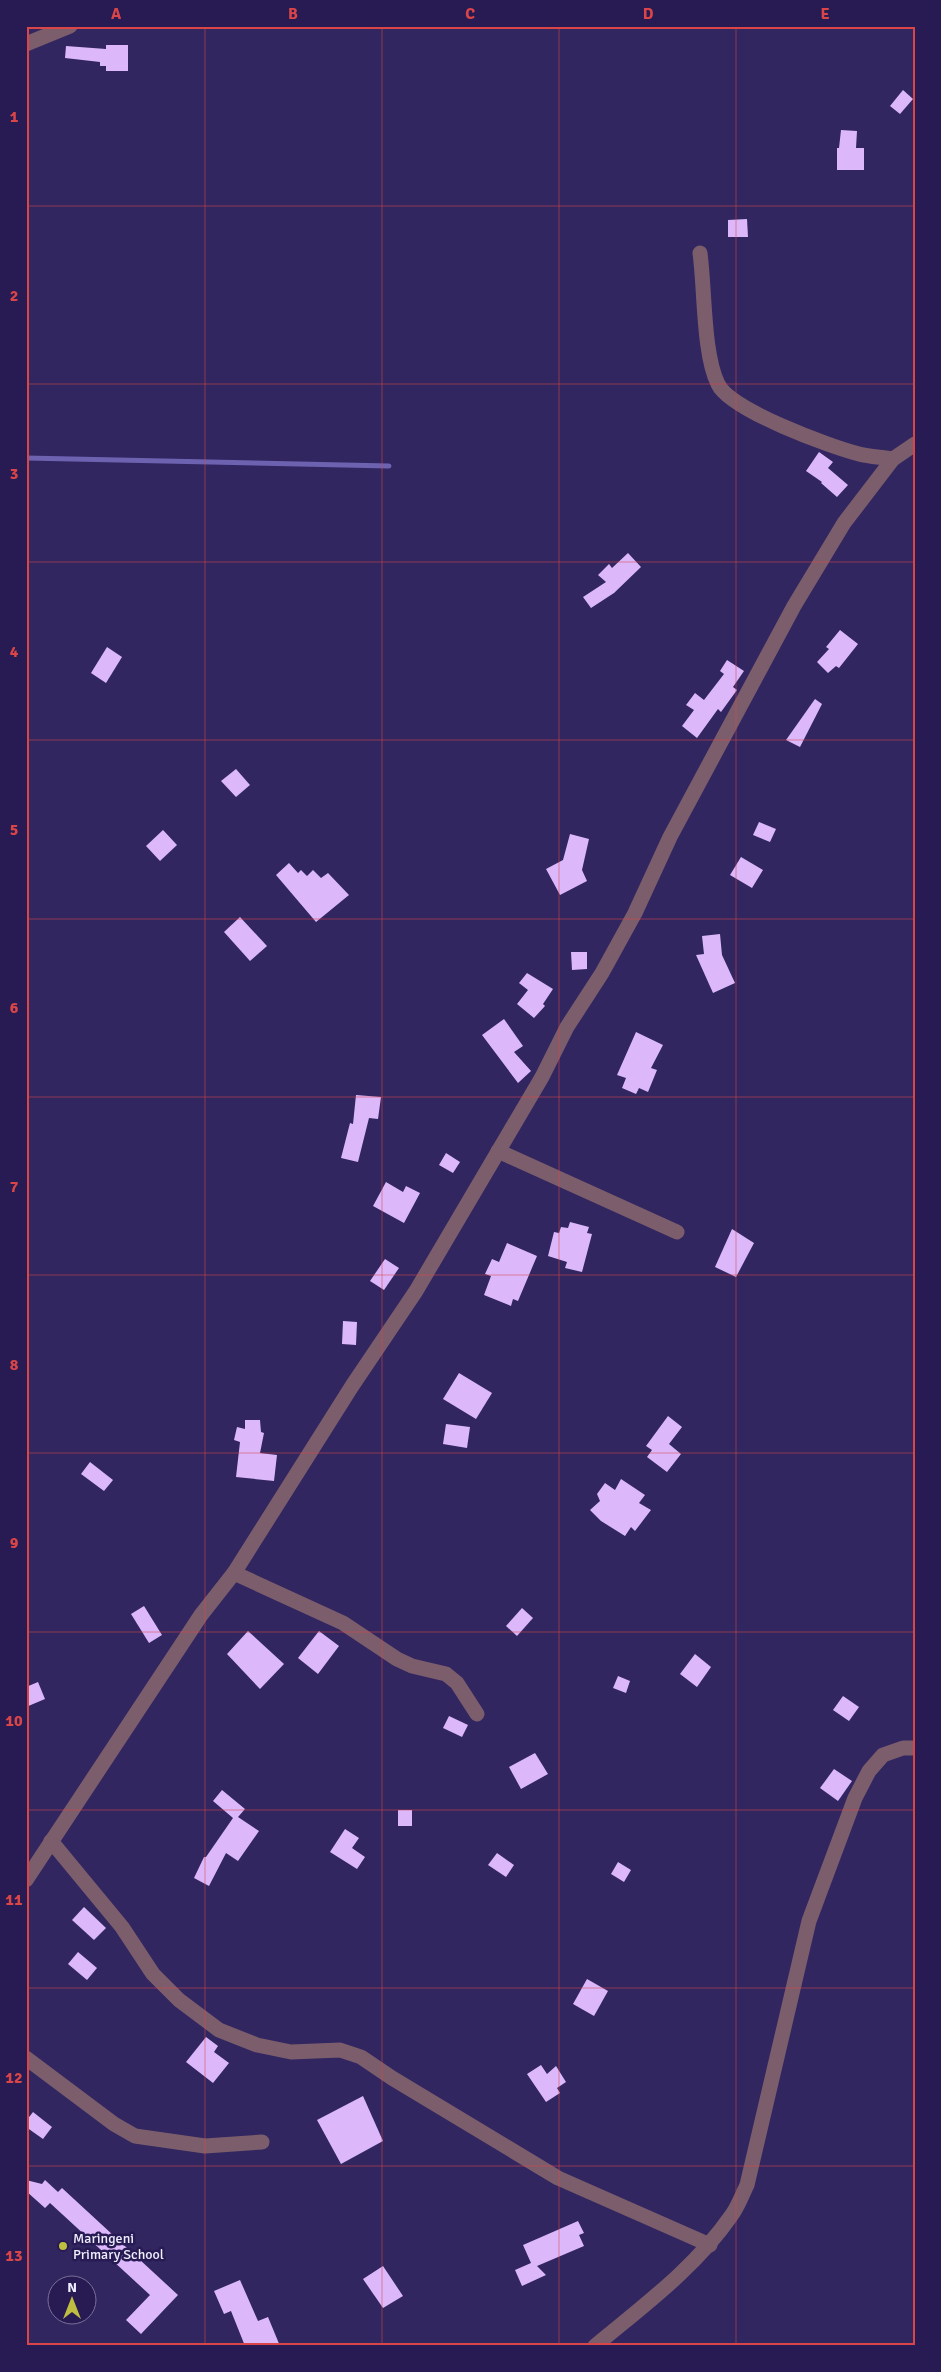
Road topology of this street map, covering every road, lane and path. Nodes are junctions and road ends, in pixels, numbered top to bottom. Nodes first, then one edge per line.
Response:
1 (70, 26) edge
2 (26, 44) edge
3 (700, 253) dead end
4 (915, 444) edge
5 (893, 459) junction
6 (498, 1151) junction
7 (677, 1232) dead end
8 (234, 1573) junction
9 (477, 1714) dead end
10 (915, 1748) edge
11 (51, 1841) junction
12 (26, 1880) edge
13 (26, 2058) edge
14 (262, 2142) dead end
15 (710, 2244) junction
16 (595, 2346) edge

1 - 2 street
3 - 5 street
4 - 5 street
5 - 6 street
6 - 7 street
6 - 8 street
8 - 9 street
8 - 11 street
10 - 15 street
11 - 12 street
11 - 15 street
13 - 14 street
15 - 16 street

